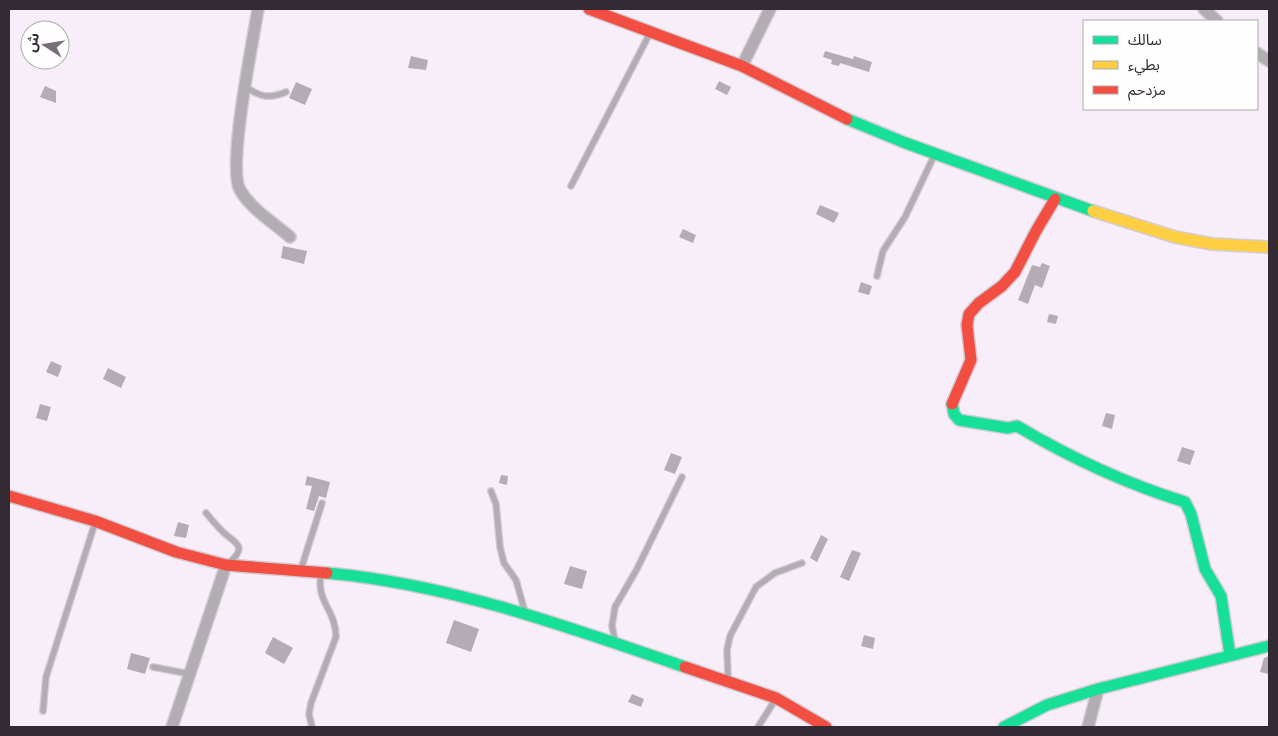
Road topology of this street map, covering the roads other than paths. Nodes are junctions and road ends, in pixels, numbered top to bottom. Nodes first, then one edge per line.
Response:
1 (258, 9) edge
2 (589, 9) edge
3 (770, 9) edge
4 (1204, 9) edge
5 (1216, 20) edge
6 (650, 33) junction
7 (1258, 54) edge
8 (1269, 61) edge
9 (742, 66) junction
10 (246, 86) junction
11 (286, 92) dead end
12 (935, 154) junction
13 (571, 186) dead end
14 (1055, 199) junction
15 (290, 237) dead end
16 (1269, 248) edge
17 (877, 276) dead end
18 (682, 477) dead end
19 (491, 491) dead end
20 (9, 496) edge
21 (322, 503) dead end
22 (206, 513) dead end
23 (95, 522) junction
24 (802, 563) dead end
25 (226, 565) junction
26 (301, 571) junction
27 (322, 573) junction
28 (526, 614) junction
29 (615, 643) junction
30 (1269, 646) edge
31 (1230, 655) junction
32 (153, 666) dead end
33 (190, 674) junction
34 (728, 683) junction
35 (1098, 689) junction
36 (776, 698) junction
37 (43, 711) dead end
38 (172, 727) edge
39 (312, 727) edge
40 (758, 727) edge
41 (826, 727) edge
42 (1005, 727) edge
43 (1088, 727) edge

1 - 10 street
2 - 6 street
3 - 9 street
4 - 5 street
6 - 9 street
6 - 13 lane
7 - 8 street
9 - 12 street
10 - 11 lane
10 - 15 street
12 - 14 street
12 - 17 lane
14 - 16 street
14 - 31 street
18 - 29 lane
19 - 28 lane
20 - 23 street
21 - 26 lane
22 - 25 lane
23 - 25 street
23 - 37 lane
24 - 34 lane
25 - 26 street
25 - 33 street
26 - 27 street
27 - 28 street
27 - 39 lane
28 - 29 street
29 - 34 street
30 - 31 street
31 - 35 street
32 - 33 lane
33 - 38 street
34 - 36 street
35 - 42 street
35 - 43 street
36 - 40 lane
36 - 41 street

